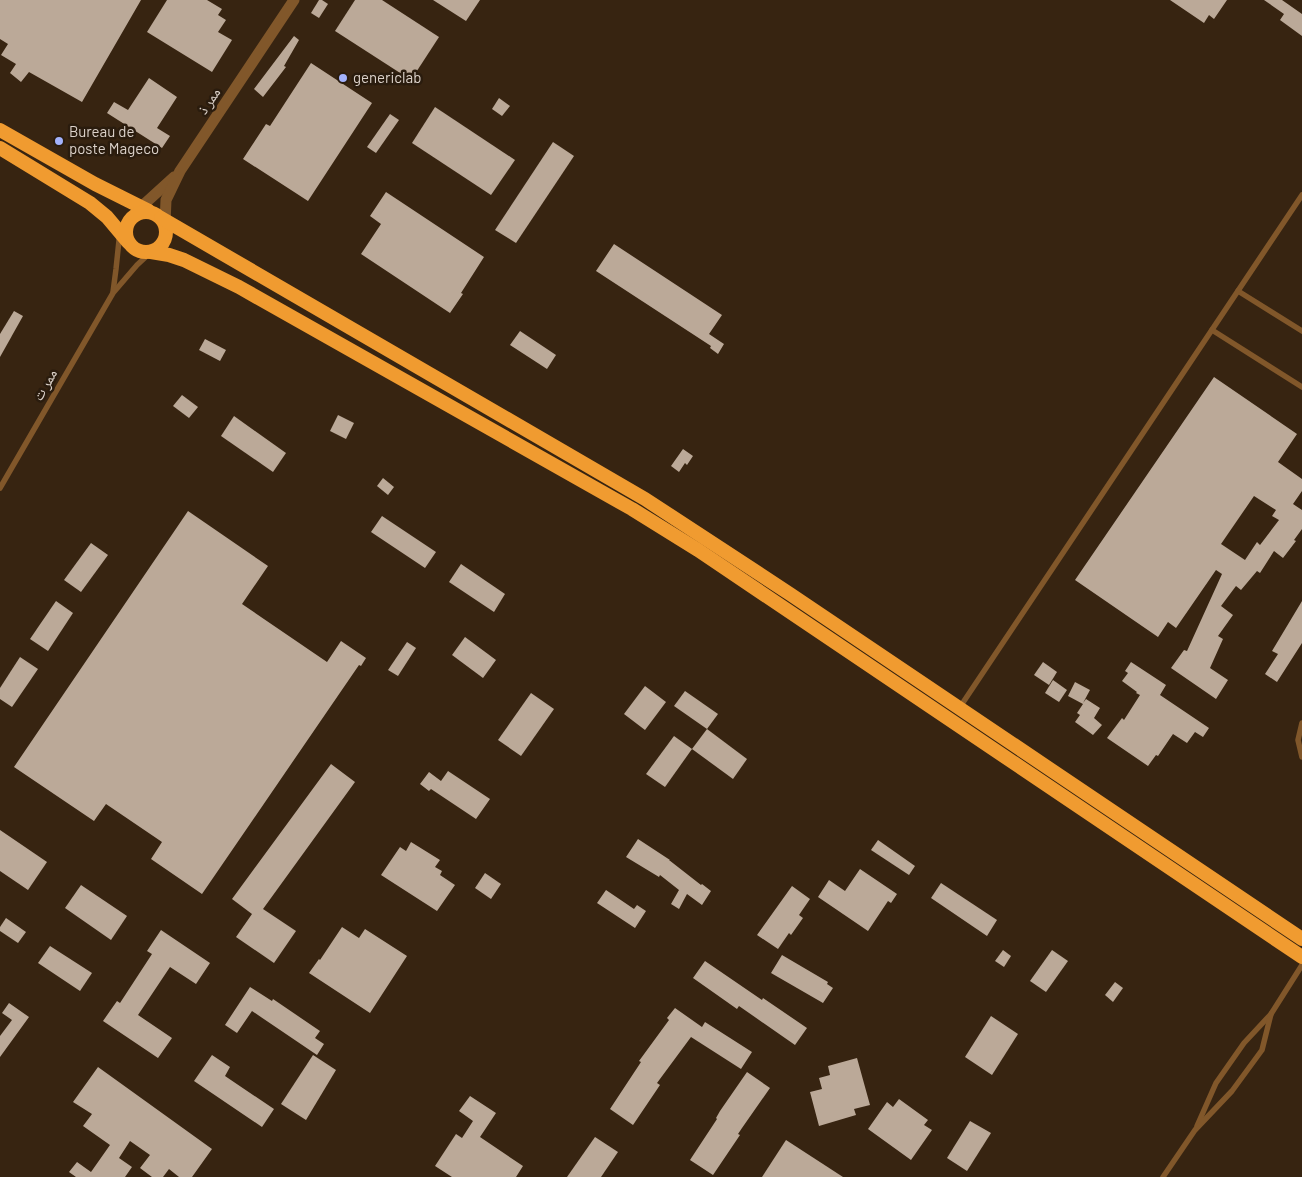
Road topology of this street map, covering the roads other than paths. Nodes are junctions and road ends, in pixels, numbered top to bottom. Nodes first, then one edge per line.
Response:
1 (294, 0) edge
2 (0, 130) edge
3 (0, 148) edge
4 (180, 171) junction
5 (1302, 195) edge
6 (143, 221) junction
7 (151, 252) junction
8 (1238, 291) junction
9 (113, 293) junction
10 (1212, 330) junction
11 (1302, 332) edge
12 (1302, 387) edge
13 (0, 488) edge
14 (955, 714) junction
15 (1302, 723) edge
16 (1302, 757) edge
17 (1302, 939) edge
18 (1302, 956) edge
19 (1302, 965) edge
20 (1272, 1014) junction
21 (1195, 1130) junction
22 (1163, 1177) edge

1 - 4 street, ممر ذ
2 - 6 highway
3 - 6 highway
4 - 6 street
4 - 6 street, ممر ذ
5 - 8 lane
6 - 7 highway
6 - 7 highway
6 - 9 lane, ممر ت
6 - 14 highway
7 - 9 lane, ممر ت
7 - 14 highway
8 - 10 lane
8 - 11 lane
9 - 13 lane, ممر ت
10 - 12 lane
10 - 14 lane
14 - 17 highway
14 - 18 highway
15 - 16 lane
19 - 20 lane
20 - 21 lane
20 - 21 lane
21 - 22 lane

